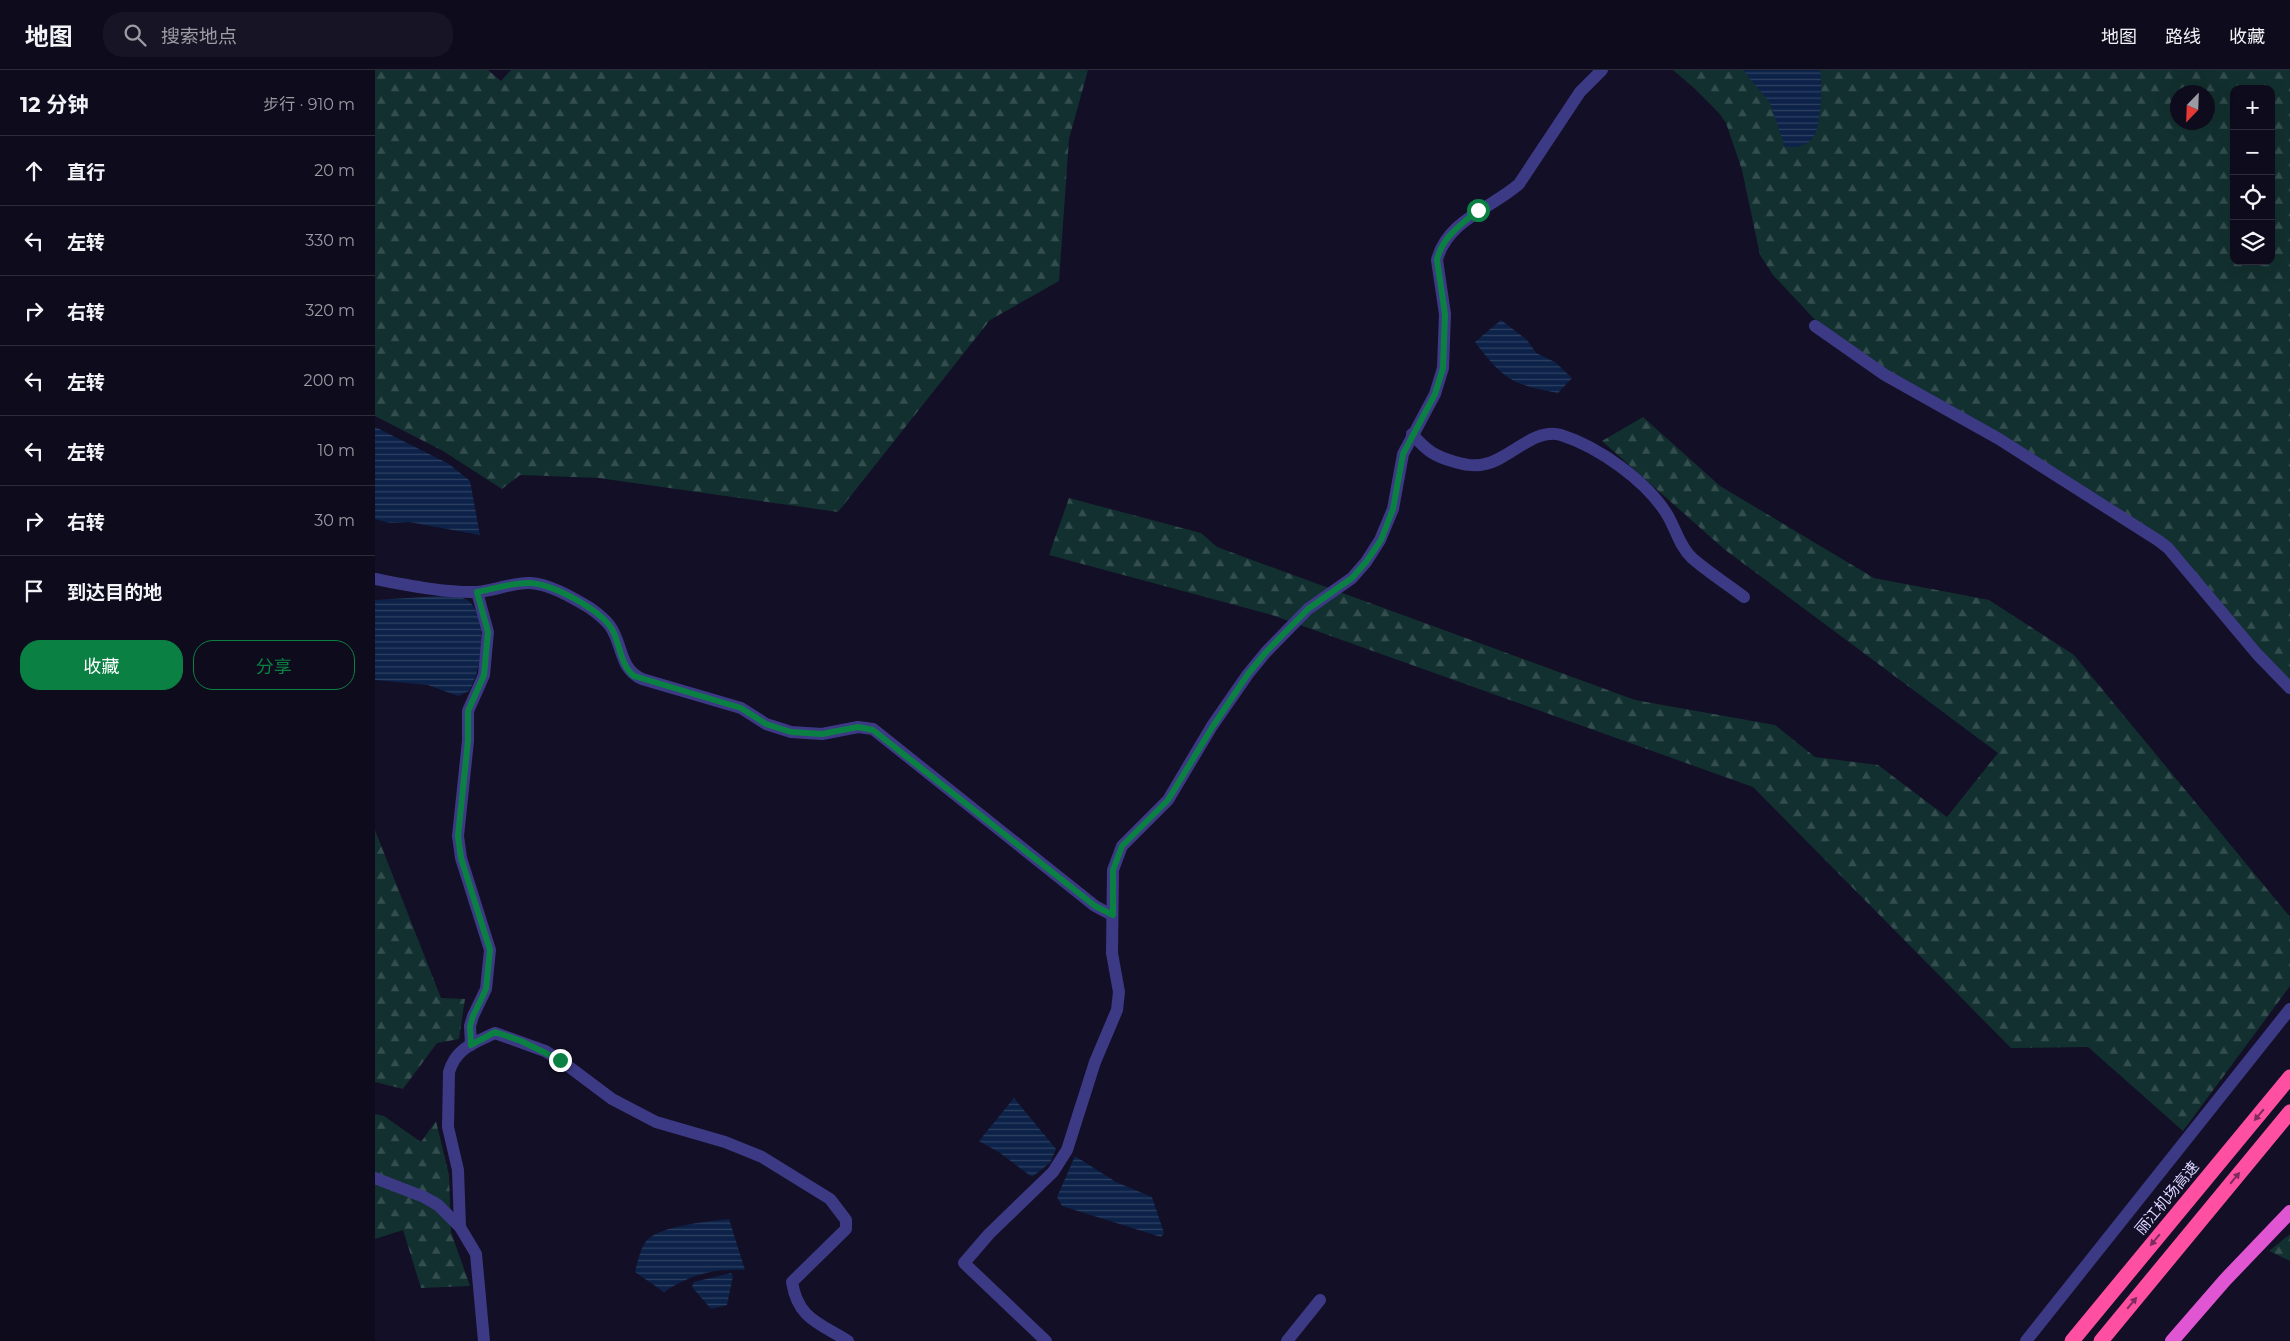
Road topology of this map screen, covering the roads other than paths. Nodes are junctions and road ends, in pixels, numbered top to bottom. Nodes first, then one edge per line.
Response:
1 (1602, 70) edge
2 (1815, 326) dead end
3 (1412, 434) junction
4 (375, 579) edge
5 (477, 592) junction
6 (1744, 597) dead end
7 (2290, 688) edge
8 (1113, 915) junction
9 (2290, 1009) edge
10 (471, 1045) junction
11 (2290, 1077) edge
12 (2290, 1112) edge
13 (375, 1178) edge
14 (2290, 1212) edge
15 (460, 1227) junction
16 (1320, 1300) dead end
17 (484, 1341) edge
18 (847, 1341) edge
19 (1046, 1341) edge
20 (1287, 1341) edge
21 (2026, 1341) edge
22 (2071, 1341) edge
23 (2101, 1341) edge
24 (2172, 1341) edge

1 - 3 street
2 - 7 street
3 - 6 street
3 - 8 street
4 - 5 street
5 - 8 street
5 - 10 street
8 - 19 street
9 - 21 street
10 - 15 street
10 - 18 street
11 -> 22 highway, 丽江机场高速
23 -> 12 highway
13 - 15 street
14 - 24 highway
15 - 17 street
16 - 20 street

